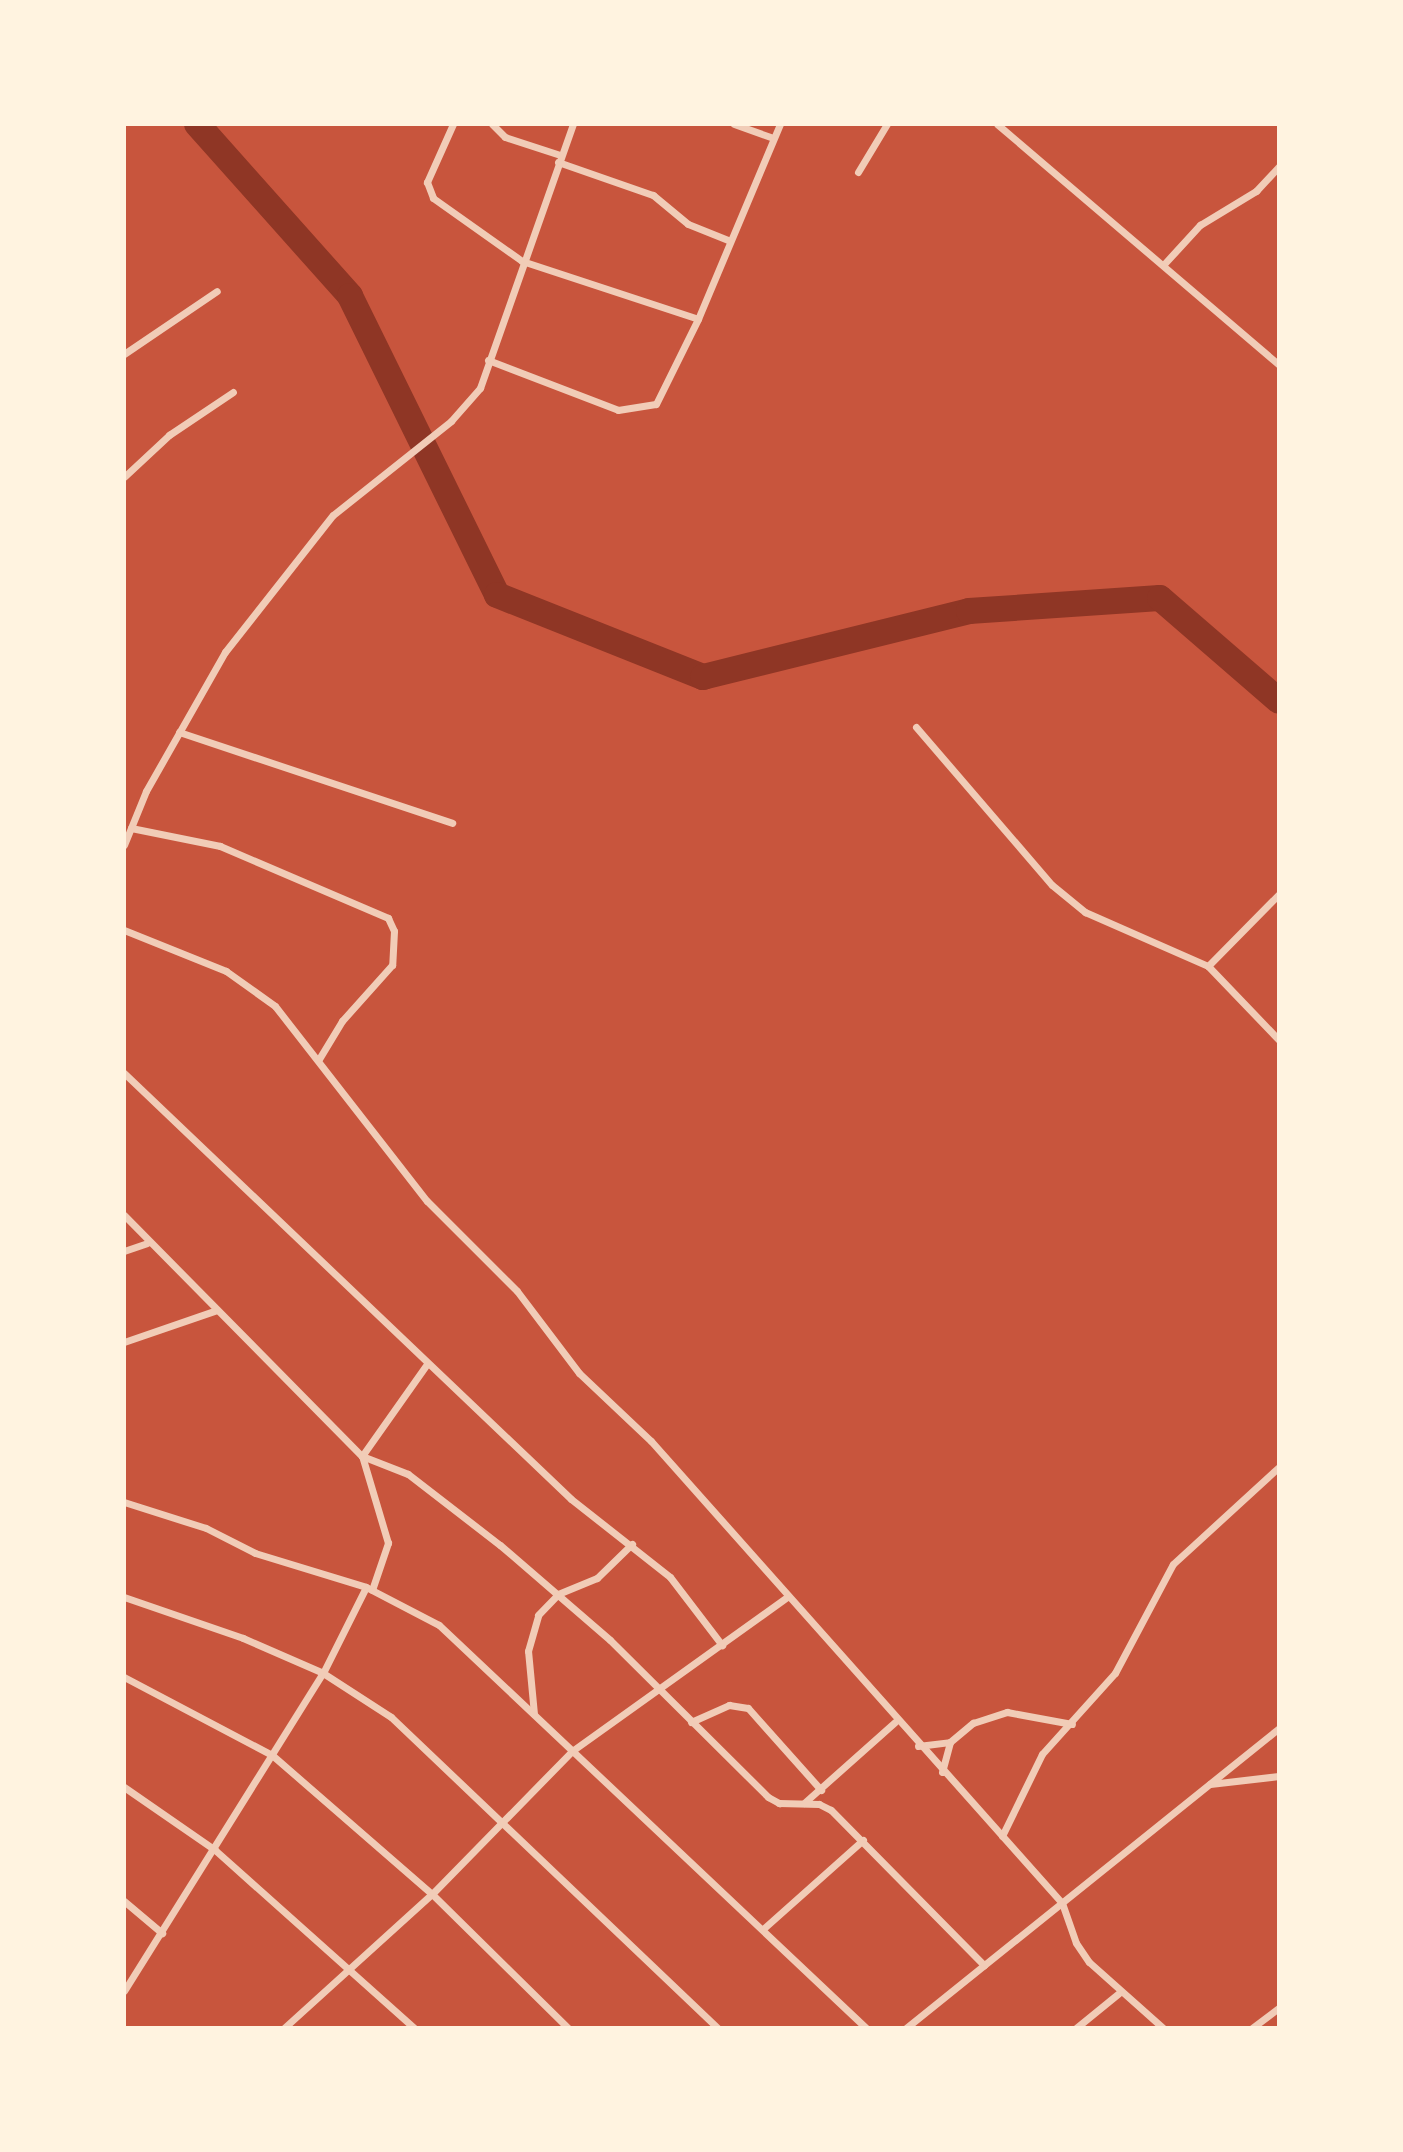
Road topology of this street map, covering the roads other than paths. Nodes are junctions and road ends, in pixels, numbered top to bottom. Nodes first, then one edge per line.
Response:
1 (453, 124) edge
2 (492, 124) edge
3 (573, 124) edge
4 (734, 124) edge
5 (780, 124) edge
6 (887, 124) edge
7 (997, 124) edge
8 (773, 138) junction
9 (559, 159) junction
10 (1279, 166) edge
11 (858, 172) dead end
12 (728, 240) junction
13 (522, 261) junction
14 (1165, 263) junction
15 (217, 291) dead end
16 (698, 319) junction
17 (124, 354) edge
18 (488, 360) junction
19 (1279, 365) edge
20 (233, 392) dead end
21 (124, 477) edge
22 (916, 727) dead end
23 (179, 732) junction
24 (452, 823) dead end
25 (131, 828) junction
26 (124, 845) edge
27 (1279, 894) edge
28 (124, 930) edge
29 (1208, 966) junction
30 (1279, 1040) edge
31 (319, 1059) junction
32 (124, 1073) edge
33 (124, 1215) edge
34 (147, 1243) junction
35 (124, 1251) edge
36 (217, 1310) junction
37 (124, 1342) edge
38 (427, 1364) junction
39 (362, 1456) junction
40 (1279, 1467) edge
41 (124, 1502) edge
42 (632, 1544) junction
43 (369, 1589) junction
44 (558, 1594) junction
45 (124, 1597) edge
46 (786, 1598) junction
47 (722, 1645) junction
48 (323, 1673) junction
49 (124, 1677) edge
50 (656, 1691) junction
51 (534, 1714) junction
52 (691, 1722) junction
53 (895, 1722) junction
54 (1072, 1724) junction
55 (1279, 1728) edge
56 (950, 1742) junction
57 (918, 1746) junction
58 (572, 1751) junction
59 (272, 1755) junction
60 (942, 1772) junction
61 (1279, 1776) edge
62 (1209, 1785) junction
63 (124, 1787) edge
64 (821, 1790) junction
65 (804, 1803) junction
66 (507, 1822) junction
67 (1002, 1836) junction
68 (863, 1840) junction
69 (215, 1850) junction
70 (432, 1894) junction
71 (124, 1901) edge
72 (1062, 1903) junction
73 (763, 1929) junction
74 (162, 1933) junction
75 (984, 1965) junction
76 (352, 1968) junction
77 (124, 1991) edge
78 (1119, 1993) junction
79 (1279, 2008) edge
80 (284, 2028) edge
81 (414, 2028) edge
82 (568, 2028) edge
83 (718, 2028) edge
84 (866, 2028) edge
85 (906, 2028) edge
86 (1076, 2028) edge
87 (1163, 2028) edge
88 (1252, 2028) edge

1 - 13 street
2 - 9 street
3 - 9 street
4 - 8 street
5 - 8 street
6 - 11 street
7 - 14 street
8 - 12 street
9 - 12 street
9 - 13 street
10 - 14 street
12 - 16 street
13 - 16 street
13 - 18 street
14 - 19 street
15 - 17 street
16 - 18 street
18 - 23 street
20 - 21 street
22 - 29 street
23 - 24 street
23 - 25 street
25 - 26 street
25 - 31 street
27 - 29 street
28 - 31 street
29 - 30 street
31 - 46 street
32 - 38 street
33 - 34 street
34 - 35 street
34 - 36 street
36 - 37 street
36 - 39 street
38 - 39 street
38 - 42 street
39 - 43 street
39 - 44 street
40 - 54 street
41 - 43 street
42 - 44 street
42 - 47 street
43 - 48 street
43 - 51 street
44 - 50 street
44 - 51 street
45 - 48 street
46 - 47 street
46 - 53 street
47 - 50 street
48 - 59 street
48 - 66 street
49 - 59 street
50 - 52 street
50 - 58 street
51 - 58 street
52 - 64 street
52 - 65 street
53 - 57 street
53 - 64 street
54 - 56 street
54 - 67 street
55 - 62 street
56 - 57 street
56 - 60 street
57 - 60 street
58 - 66 street
58 - 73 street
59 - 69 street
59 - 70 street
60 - 67 street
61 - 62 street
62 - 72 street
63 - 69 street
64 - 65 street
65 - 68 street
66 - 70 street
66 - 83 street
67 - 72 street
68 - 73 street
68 - 75 street
69 - 74 street
69 - 76 street
70 - 76 street
70 - 82 street
71 - 74 street
72 - 75 street
72 - 78 street
73 - 84 street
74 - 77 street
75 - 85 street
76 - 80 street
76 - 81 street
78 - 86 street
78 - 87 street
79 - 88 street

